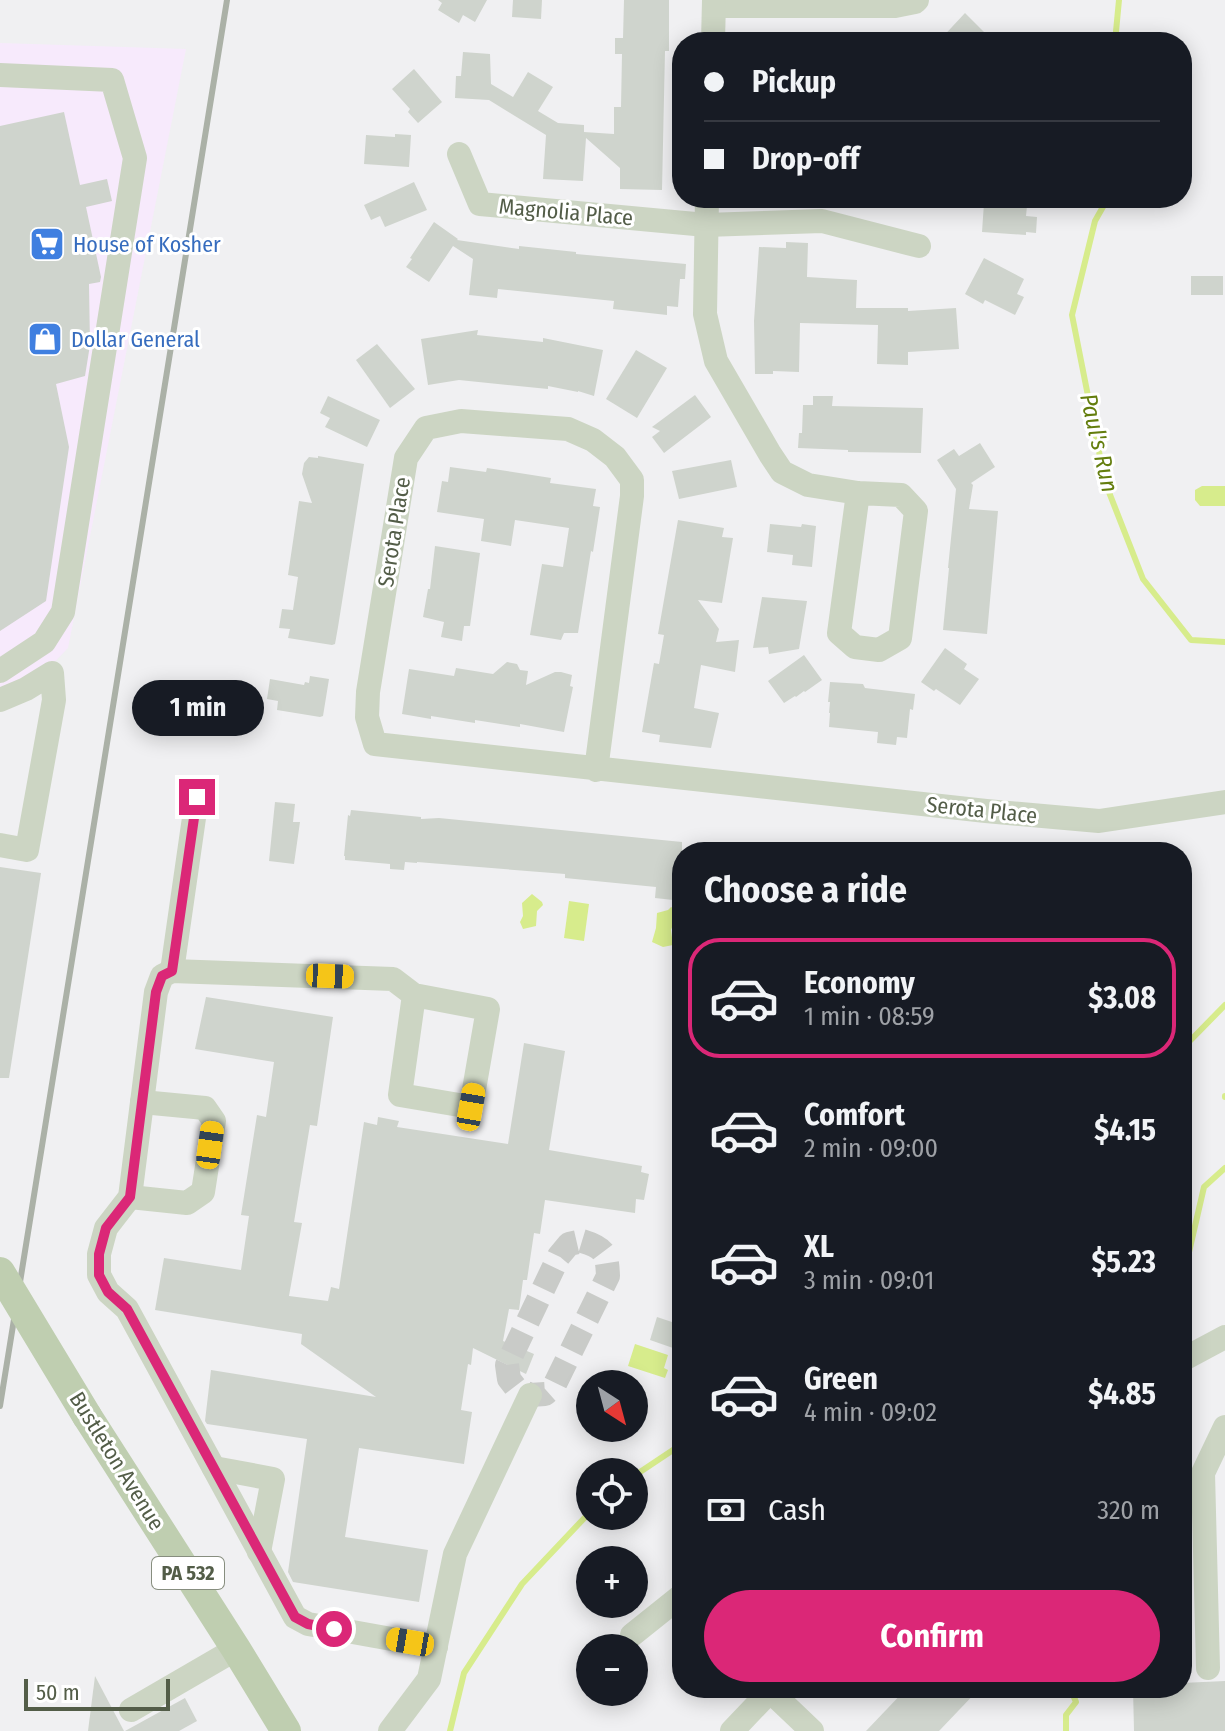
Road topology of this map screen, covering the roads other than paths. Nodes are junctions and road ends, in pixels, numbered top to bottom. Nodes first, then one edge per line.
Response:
1 (917, 0) edge
2 (714, 3) edge
3 (713, 32) edge
4 (0, 75) edge
5 (459, 154) dead end
6 (707, 208) edge
7 (706, 225) junction
8 (919, 246) dead end
9 (858, 493) junction
10 (0, 671) edge
11 (0, 700) edge
12 (596, 770) junction
13 (197, 797) dead end
14 (1225, 802) edge
15 (0, 845) edge
16 (172, 971) junction
17 (414, 995) junction
18 (142, 1102) junction
19 (130, 1197) junction
20 (0, 1272) edge
21 (1224, 1339) edge
22 (1192, 1355) edge
23 (530, 1395) dead end
24 (1225, 1427) edge
25 (214, 1468) junction
26 (259, 1552) junction
27 (672, 1603) edge
28 (633, 1634) edge
29 (436, 1647) junction
30 (236, 1649) junction
31 (1208, 1668) dead end
32 (763, 1698) edge
33 (779, 1698) edge
34 (131, 1710) dead end
35 (286, 1731) edge
36 (390, 1731) edge
37 (732, 1731) edge
38 (812, 1731) edge

1 - 2 street
2 - 3 street
4 - 10 street
5 - 7 street, Magnolia Place
6 - 7 street
7 - 8 street
7 - 9 street
9 - 9 street
11 - 15 street
12 - 12 street, Serota Place
12 - 14 street, Serota Place
13 - 16 street
16 - 17 street
16 - 18 street
17 - 17 street
18 - 19 street
18 - 19 street
19 - 25 street
20 - 30 main road, Bustleton Avenue / PA 532, bridge
21 - 22 street
23 - 29 street
24 - 31 street
25 - 26 street
25 - 26 street
26 - 29 street
27 - 28 street
29 - 36 street
30 - 34 street
30 - 35 main road, Bustleton Avenue / PA 532
32 - 37 street
33 - 38 street

